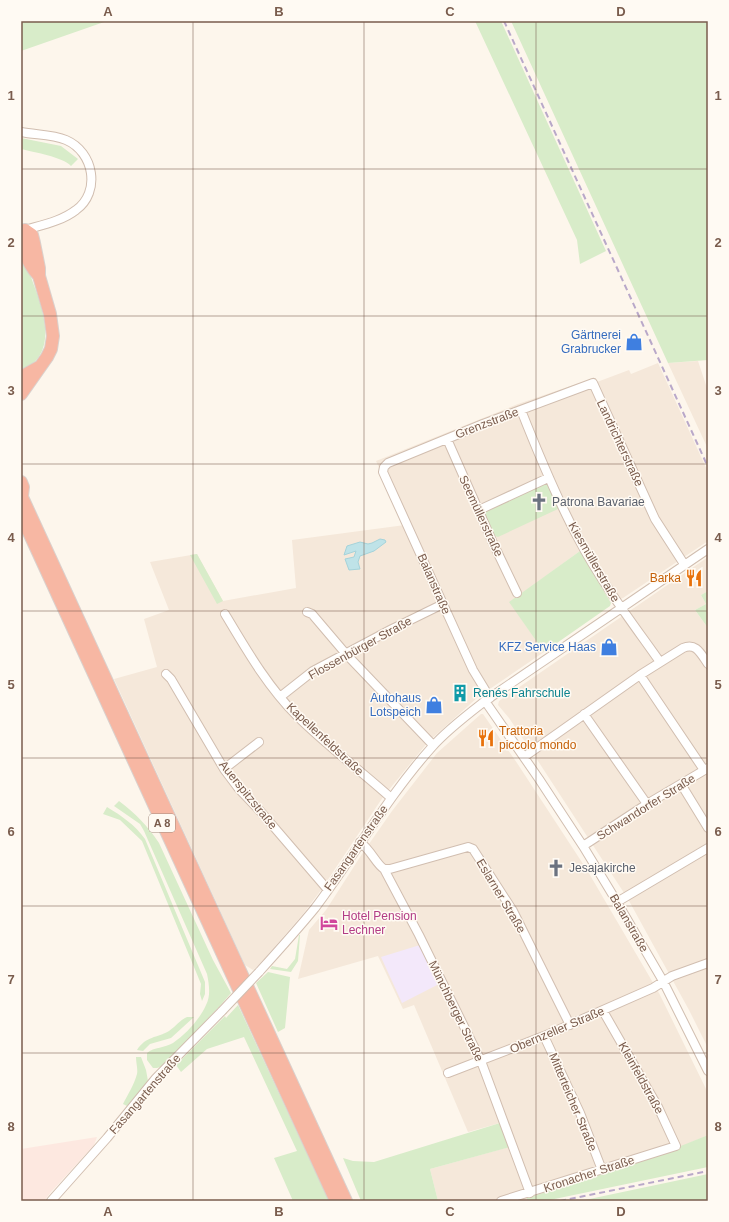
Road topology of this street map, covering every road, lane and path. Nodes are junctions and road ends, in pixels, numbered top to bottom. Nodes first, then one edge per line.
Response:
1 (21, 132) edge
2 (25, 230) junction
3 (23, 250) edge
4 (39, 276) junction
5 (42, 365) junction
6 (21, 377) edge
7 (593, 383) joint
8 (21, 394) edge
9 (521, 410) junction
10 (447, 439) junction
11 (384, 467) joint
12 (548, 478) junction
13 (21, 482) edge
14 (21, 496) edge
15 (479, 510) junction
16 (21, 515) edge
17 (708, 549) edge
18 (684, 564) junction
19 (518, 593) dead end
20 (443, 604) junction
21 (621, 608) junction
22 (307, 612) dead end
23 (225, 614) dead end
24 (346, 654) junction
25 (660, 662) junction
26 (708, 664) edge
27 (166, 674) dead end
28 (640, 675) junction
29 (280, 697) junction
30 (488, 700) junction
31 (584, 714) junction
32 (259, 742) dead end
33 (433, 746) junction
34 (524, 757) junction
35 (224, 769) junction
36 (706, 769) edge
37 (681, 784) junction
38 (391, 798) junction
39 (647, 804) junction
40 (708, 828) edge
41 (360, 842) junction
42 (583, 846) junction
43 (708, 848) edge
44 (384, 869) junction
45 (328, 890) junction
46 (617, 902) junction
47 (708, 963) edge
48 (663, 981) junction
49 (603, 1011) junction
50 (570, 1024) junction
51 (544, 1036) junction
52 (481, 1061) junction
53 (708, 1071) edge
54 (448, 1073) dead end
55 (676, 1146) joint
56 (602, 1170) junction
57 (530, 1193) junction
58 (51, 1201) edge
59 (336, 1201) edge
60 (346, 1201) edge
61 (501, 1201) edge

1 - 2 street
2 - 3 highway
2 - 4 highway
3 - 4 highway
4 - 5 highway
5 - 6 highway
5 - 8 highway
7 - 9 street, Grenzstraße
7 - 18 street, Landrichterstraße
9 - 10 street, Grenzstraße
9 - 12 street, Kiesmüllerstraße
10 - 11 street, Grenzstraße
10 - 15 street, Seemüllerstraße
11 - 20 street, Balanstraße
12 - 15 street
12 - 21 street, Kiesmüllerstraße
13 - 14 highway
14 - 60 highway, A 8
15 - 19 street, Seemüllerstraße
16 - 59 highway, A 8
17 - 18 street, Fasangartenstraße
18 - 21 street, Fasangartenstraße
20 - 24 street, Flossenbürger Straße
20 - 30 street, Balanstraße
21 - 25 street, Kiesmüllerstraße
21 - 30 street, Fasangartenstraße
22 - 24 street
23 - 29 street, Kapellenfeldstraße
24 - 29 street, Flossenbürger Straße
24 - 33 street
25 - 26 street
25 - 28 street
27 - 35 street, Auerspitzstraße
28 - 31 street
28 - 36 street
29 - 38 street, Kapellenfeldstraße
30 - 33 street, Fasangartenstraße
30 - 34 street, Balanstraße
31 - 34 street
31 - 39 street
32 - 35 street
33 - 38 street, Fasangartenstraße
34 - 42 street, Balanstraße
35 - 45 street, Auerspitzstraße
36 - 37 street, Schwandorfer Straße
37 - 39 street, Schwandorfer Straße
37 - 40 street
38 - 41 street, Fasangartenstraße
39 - 42 street, Schwandorfer Straße
41 - 44 street, Münchberger Straße
41 - 45 street, Fasangartenstraße
42 - 46 street, Balanstraße
43 - 46 street
44 - 50 street, Eslarner Straße
44 - 52 street, Münchberger Straße
45 - 58 street, Fasangartenstraße, bridge
46 - 48 street, Balanstraße
47 - 48 street, Obernzeller Straße
48 - 49 street, Obernzeller Straße
48 - 53 street, Balanstraße
49 - 50 street, Obernzeller Straße
49 - 55 street, Kleinfeldstraße
50 - 51 street, Obernzeller Straße
51 - 52 street, Obernzeller Straße
51 - 56 street, Mitterteicher Straße
52 - 54 street, Obernzeller Straße
52 - 57 street, Münchberger Straße
55 - 56 street, Kronacher Straße
56 - 57 street, Kronacher Straße
57 - 61 street, Kronacher Straße

